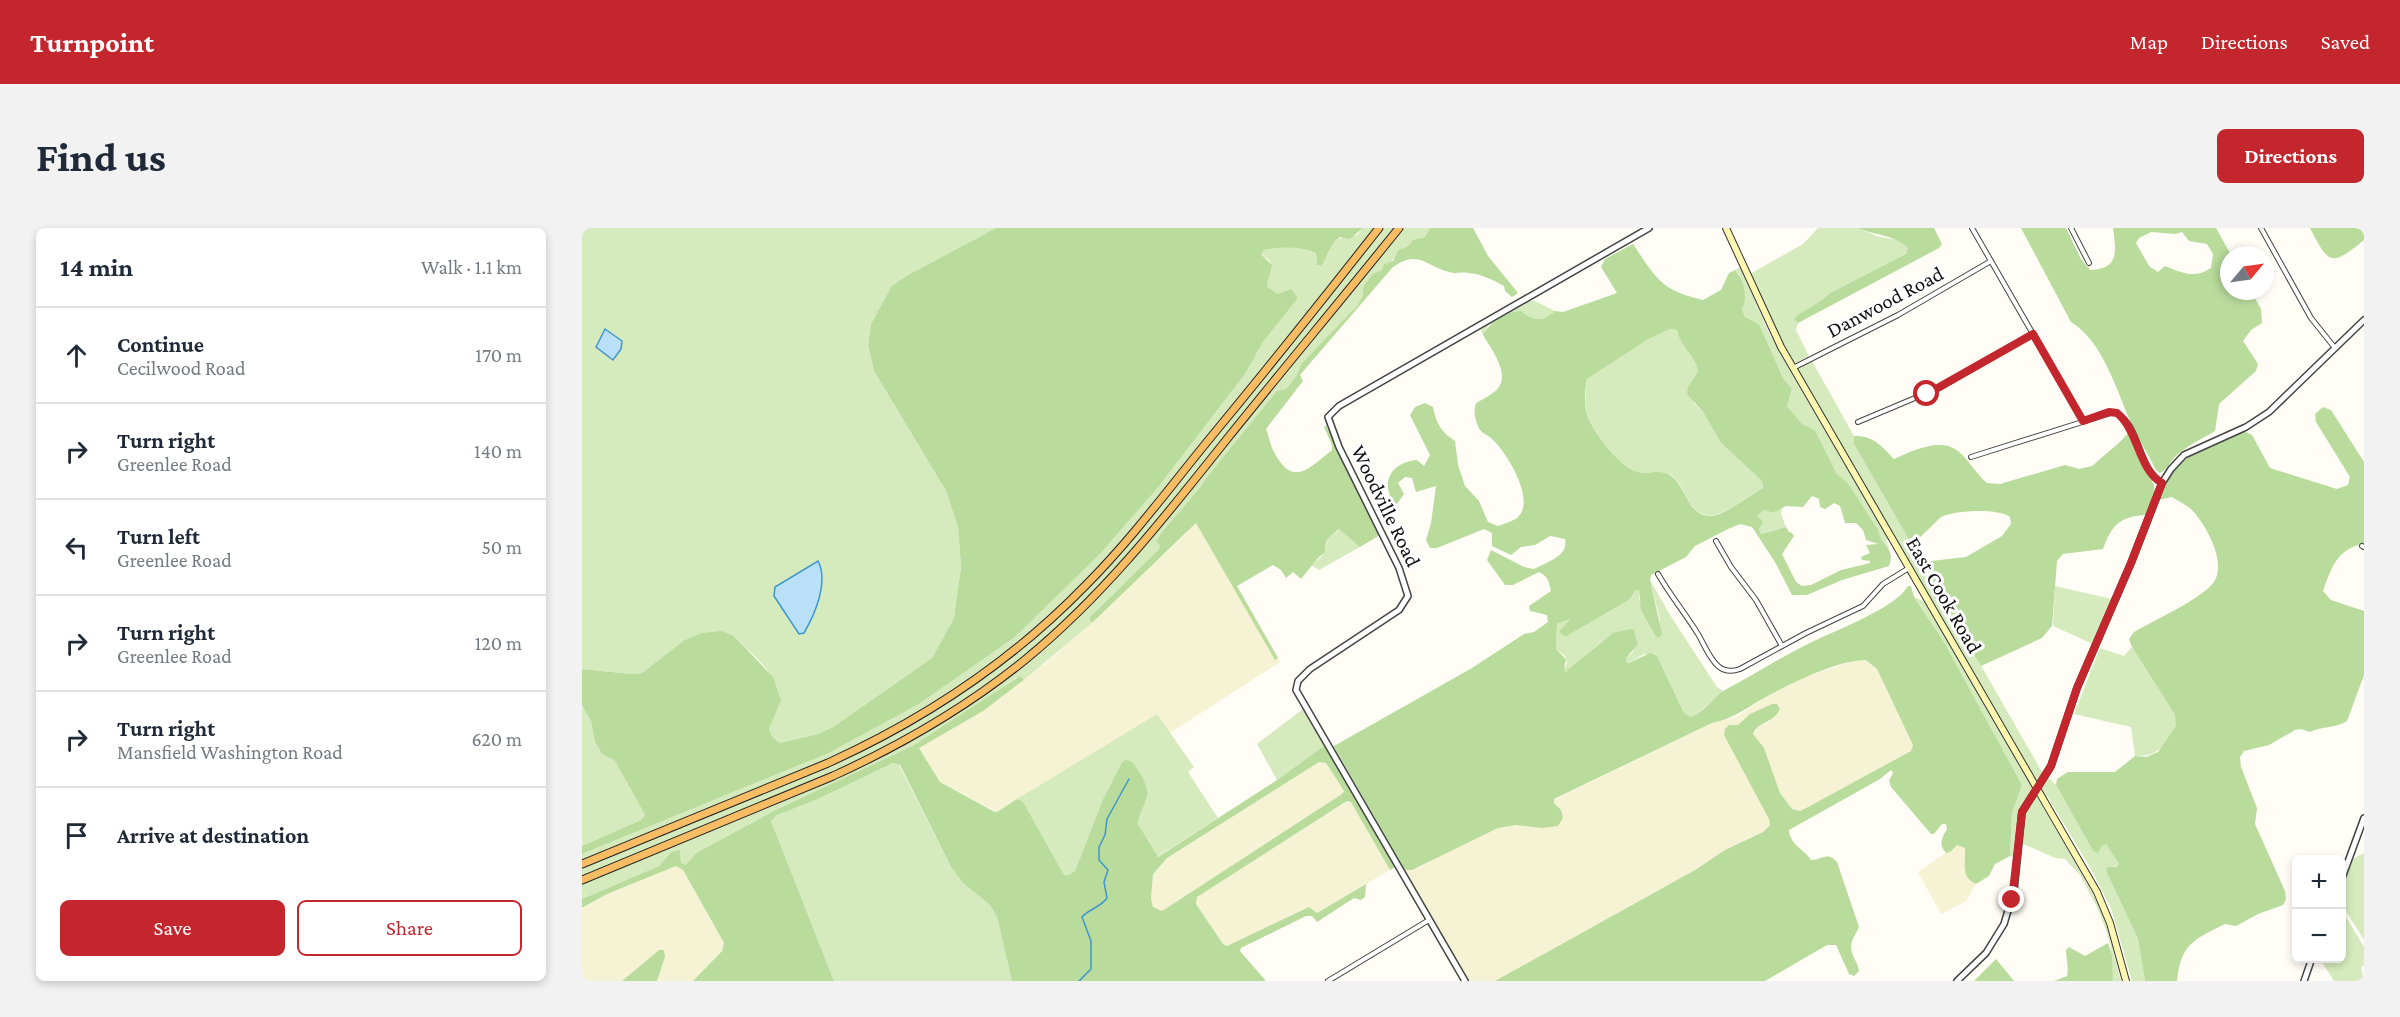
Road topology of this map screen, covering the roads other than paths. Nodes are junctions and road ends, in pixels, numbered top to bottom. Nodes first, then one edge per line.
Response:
1 (1379, 228) edge
2 (1399, 228) edge
3 (1649, 228) edge
4 (1726, 228) edge
5 (1972, 228) edge
6 (2071, 228) edge
7 (2261, 228) edge
8 (1991, 261) junction
9 (2089, 263) dead end
10 (2364, 320) edge
11 (2033, 334) junction
12 (2335, 348) junction
13 (1793, 368) junction
14 (2083, 421) junction
15 (1858, 422) dead end
16 (1971, 457) dead end
17 (2162, 483) junction
18 (1716, 541) dead end
19 (1909, 568) junction
20 (1658, 574) dead end
21 (1782, 646) junction
22 (2037, 788) junction
23 (2364, 818) edge
24 (582, 864) edge
25 (2346, 867) edge
26 (582, 880) edge
27 (1429, 920) junction
28 (2310, 963) edge
29 (1328, 981) edge
30 (1465, 981) edge
31 (1957, 981) edge
32 (2126, 981) edge
33 (2304, 981) edge

1 - 24 highway
2 - 26 highway
3 - 27 street, Woodville Road
4 - 13 main road, East Cook Road
5 - 8 street
6 - 9 street
7 - 12 street
8 - 11 street
8 - 13 street, Danwood Road
10 - 12 street
11 - 14 street
11 - 15 street
12 - 17 street
13 - 19 main road, East Cook Road
14 - 16 street
14 - 17 street
17 - 22 street
18 - 21 street
19 - 21 street
19 - 22 main road, East Cook Road
20 - 21 street
22 - 31 street
22 - 32 main road, East Cook Road
23 - 25 street
27 - 29 street
27 - 30 street
28 - 33 street

